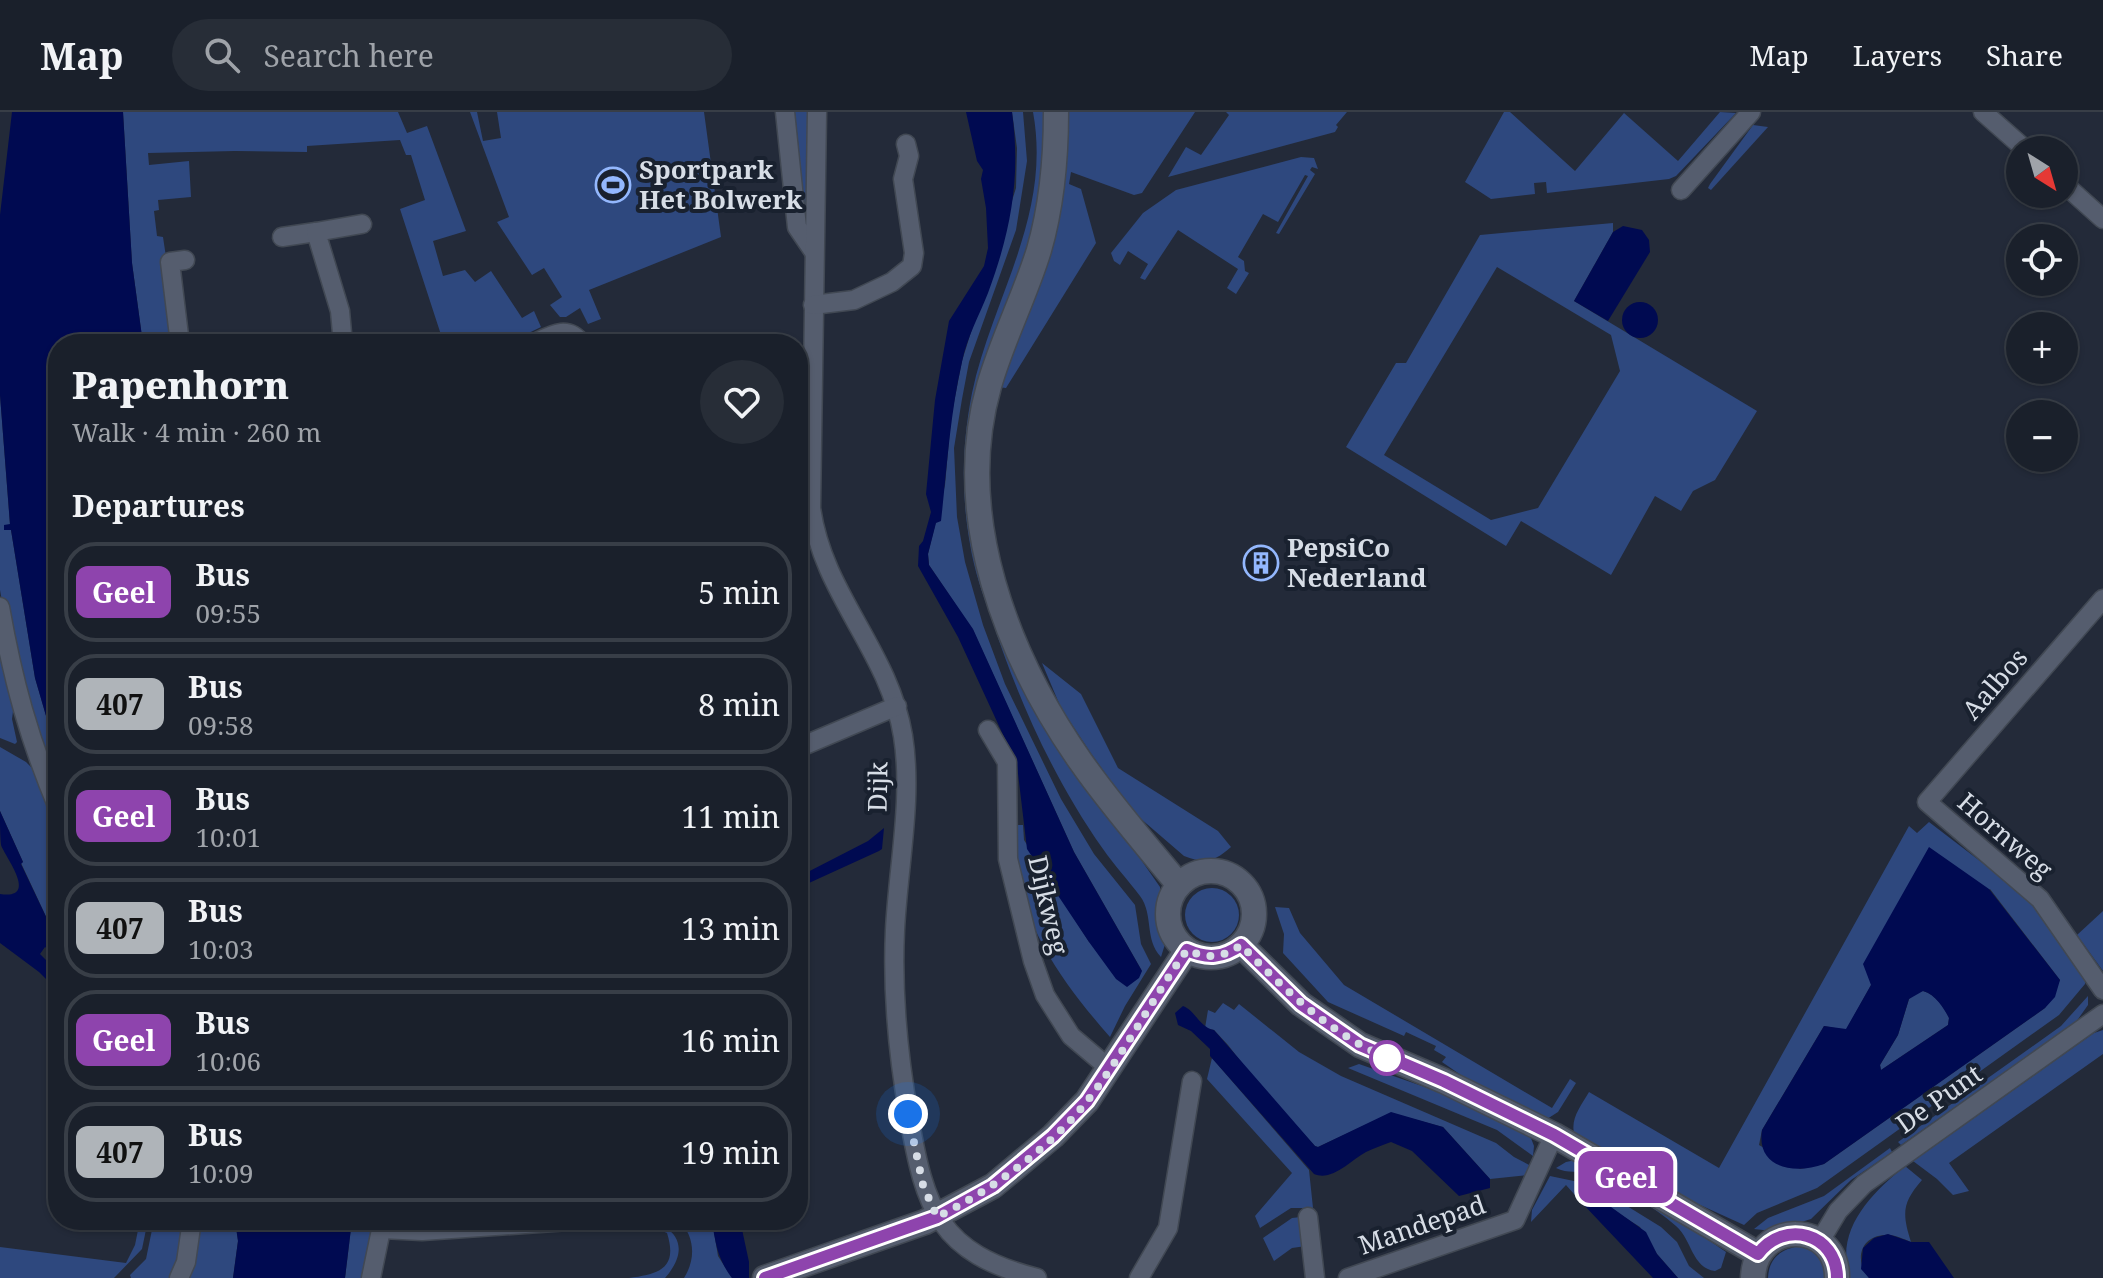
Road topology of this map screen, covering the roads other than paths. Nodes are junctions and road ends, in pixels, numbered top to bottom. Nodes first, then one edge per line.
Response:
1 (785, 112) edge
2 (817, 112) edge
3 (1056, 112) edge
4 (1751, 112) edge
5 (1983, 112) edge
6 (2010, 136) edge
7 (906, 144) dead end
8 (1681, 190) dead end
9 (2078, 197) edge
10 (2103, 219) edge
11 (362, 224) dead end
12 (316, 232) junction
13 (282, 237) dead end
14 (814, 252) junction
15 (185, 260) dead end
16 (813, 305) junction
17 (179, 334) edge
18 (342, 334) edge
19 (554, 334) edge
20 (574, 334) edge
21 (808, 384) edge
22 (808, 470) edge
23 (2103, 599) edge
24 (0, 607) edge
25 (3, 637) edge
26 (897, 706) junction
27 (988, 730) dead end
28 (808, 744) edge
29 (48, 784) edge
30 (1927, 802) joint
31 (1179, 885) junction
32 (1241, 945) junction
33 (1187, 950) junction
34 (2103, 990) edge
35 (2103, 1014) edge
36 (1110, 1069) junction
37 (1192, 1081) dead end
38 (1554, 1135) junction
39 (937, 1217) junction
40 (1308, 1217) dead end
41 (191, 1230) edge
42 (382, 1230) edge
43 (416, 1230) edge
44 (437, 1230) edge
45 (1820, 1241) junction
46 (1756, 1266) edge
47 (179, 1278) edge
48 (371, 1278) edge
49 (765, 1278) edge
50 (1037, 1278) edge
51 (1139, 1278) edge
52 (1315, 1278) edge
53 (1348, 1278) edge
54 (1837, 1278) edge

1 - 14 street, Dijk
2 - 14 street, Dijk
3 - 31 street
4 - 8 street
5 - 6 street
7 - 16 street
9 - 10 street
11 - 12 street
12 - 13 street
12 - 18 street
14 - 16 street, Dijk
15 - 17 street
16 - 21 street, Dijk
19 - 20 street
22 - 26 street, Dijk
23 - 30 street, Aalbos
24 - 25 street
25 - 29 street
26 - 28 street
26 - 39 street, Dijk
27 - 36 street, Dijkweg
30 - 34 street, Hornweg
31 - 32 street
31 - 33 street
32 - 33 street
32 - 38 street
33 - 36 street
35 - 45 street, De Punt
36 - 39 street
37 - 51 street
38 - 46 street
38 - 53 street, Mandepad
39 - 49 street
39 - 50 street, Dijk
40 - 52 street
41 - 47 street
42 - 48 street
43 - 44 street
45 - 46 street
45 - 54 street

